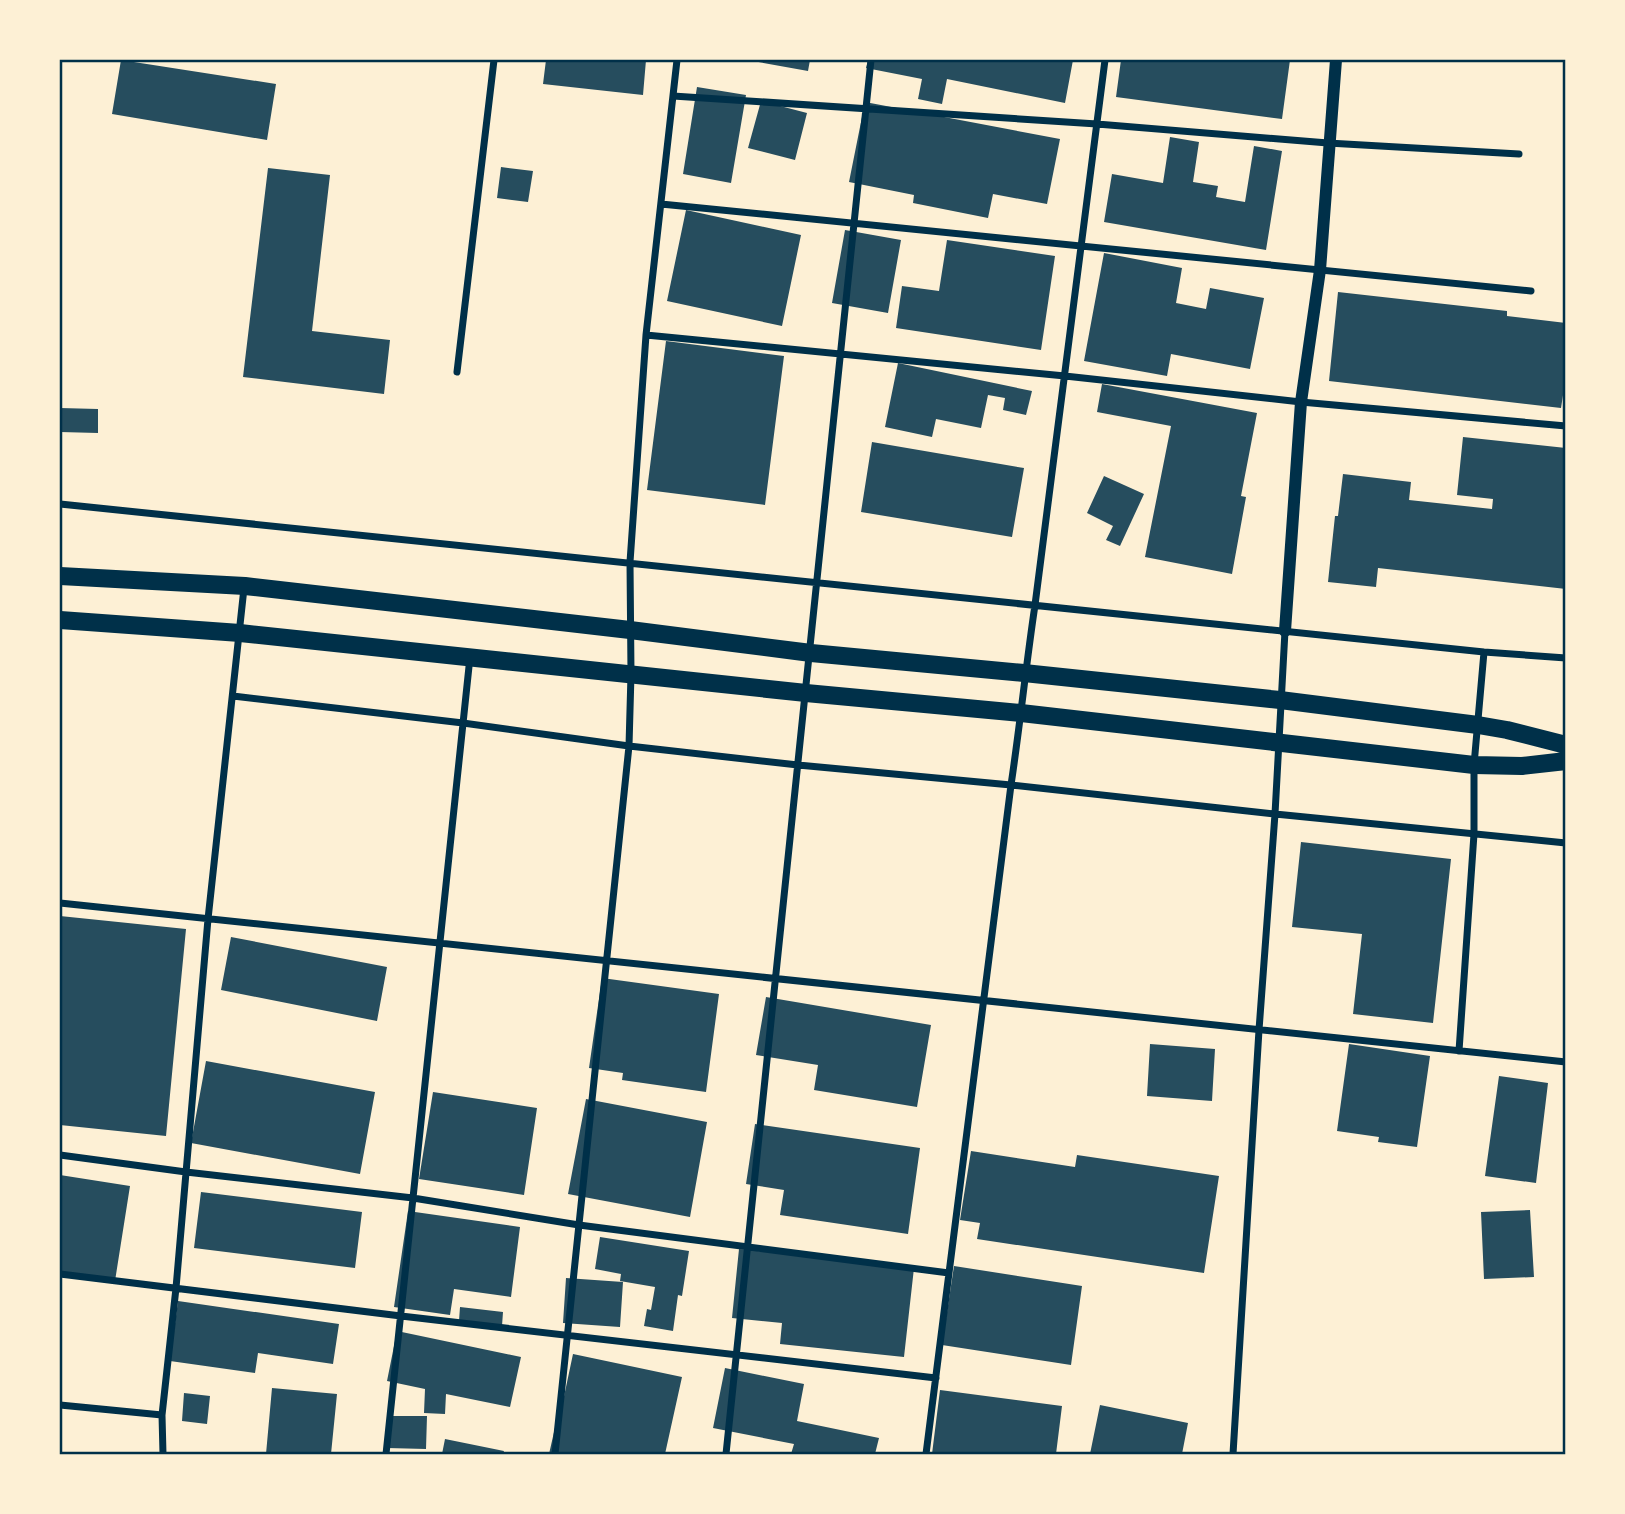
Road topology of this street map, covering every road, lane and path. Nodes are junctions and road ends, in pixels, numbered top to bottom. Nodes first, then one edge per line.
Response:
1 (494, 60) edge
2 (677, 60) edge
3 (872, 60) edge
4 (1105, 60) edge
5 (1336, 60) edge
6 (673, 96) junction
7 (866, 109) junction
8 (1097, 124) junction
9 (1328, 143) junction
10 (1518, 154) dead end
11 (660, 204) junction
12 (854, 223) junction
13 (1081, 246) junction
14 (1320, 270) junction
15 (1531, 291) dead end
16 (646, 335) junction
17 (841, 354) junction
18 (457, 372) dead end
19 (1065, 376) junction
20 (1301, 402) junction
21 (1566, 426) edge
22 (60, 504) edge
23 (630, 562) junction
24 (60, 576) edge
25 (817, 582) junction
26 (245, 586) junction
27 (1035, 604) junction
28 (60, 620) edge
29 (630, 630) junction
30 (1285, 631) junction
31 (240, 633) junction
32 (1484, 652) junction
33 (811, 653) junction
34 (470, 657) junction
35 (1566, 658) edge
36 (1024, 673) junction
37 (631, 674) junction
38 (806, 693) junction
39 (233, 696) junction
40 (1280, 700) junction
41 (1021, 713) junction
42 (463, 723) junction
43 (1478, 725) junction
44 (1278, 743) junction
45 (1566, 745) edge
46 (629, 746) junction
47 (1566, 761) edge
48 (798, 765) junction
49 (1474, 765) junction
50 (1011, 785) junction
51 (1275, 814) junction
52 (1474, 834) junction
53 (1566, 843) edge
54 (60, 903) edge
55 (208, 919) junction
56 (440, 943) junction
57 (607, 961) junction
58 (776, 979) junction
59 (984, 1001) junction
60 (1259, 1030) junction
61 (1459, 1051) junction
62 (1566, 1062) edge
63 (60, 1155) edge
64 (186, 1172) junction
65 (413, 1198) junction
66 (579, 1225) junction
67 (748, 1247) junction
68 (949, 1273) junction
69 (60, 1274) edge
70 (176, 1288) junction
71 (401, 1316) junction
72 (568, 1334) junction
73 (737, 1354) junction
74 (936, 1378) junction
75 (60, 1405) edge
76 (162, 1415) junction
77 (163, 1454) edge
78 (386, 1454) edge
79 (555, 1454) edge
80 (726, 1454) edge
81 (926, 1454) edge
82 (1233, 1454) edge

1 - 18 street
2 - 6 street
3 - 7 street
4 - 8 street
5 - 9 street
6 - 7 street
6 - 11 street
7 - 8 street
7 - 12 street
8 - 9 street
8 - 13 street
9 - 10 street
9 - 14 street
11 - 12 street
11 - 16 street
12 - 13 street
12 - 17 street
13 - 14 street
13 - 19 street
14 - 15 street
14 - 20 street
16 - 17 street
16 - 23 street
17 - 19 street
17 - 25 street
19 - 20 street
19 - 27 street
20 - 21 street
20 - 30 street
22 - 23 street
23 - 25 street
23 - 29 street
24 - 26 main road
25 - 27 street
25 - 33 street
26 - 29 main road
26 - 31 street
27 - 30 street
27 - 36 street
28 - 31 main road
29 - 33 main road
29 - 37 street
30 - 32 street
30 - 40 street
31 - 34 main road
31 - 39 street
32 - 35 street
32 - 43 street
33 - 36 main road
33 - 38 street
34 - 37 main road
34 - 42 street
36 - 40 main road
36 - 41 street
37 - 38 main road
37 - 46 street
38 - 41 main road
38 - 48 street
39 - 42 street
39 - 55 street
40 - 43 main road
40 - 44 street
41 - 44 main road
41 - 50 street
42 - 46 street
42 - 56 street
43 - 45 main road
43 - 49 street
44 - 49 main road
44 - 51 street
46 - 48 street
46 - 57 street
47 - 49 main road
48 - 50 street
48 - 58 street
49 - 52 street
50 - 51 street
50 - 59 street
51 - 52 street
51 - 60 street
52 - 53 street
52 - 61 street
54 - 55 street
55 - 56 street
55 - 64 street
56 - 57 street
56 - 65 street
57 - 58 street
57 - 66 street
58 - 59 street
58 - 67 street
59 - 60 street
59 - 68 street
60 - 61 street
60 - 82 street
61 - 62 street
63 - 64 street
64 - 65 street
64 - 70 street
65 - 66 street
65 - 71 street
66 - 67 street
66 - 72 street
67 - 68 street
67 - 73 street
68 - 74 street
69 - 70 street
70 - 71 street
70 - 76 street
71 - 72 street
71 - 78 street
72 - 73 street
72 - 79 street
73 - 74 street
73 - 80 street
74 - 81 street
75 - 76 street
76 - 77 street

